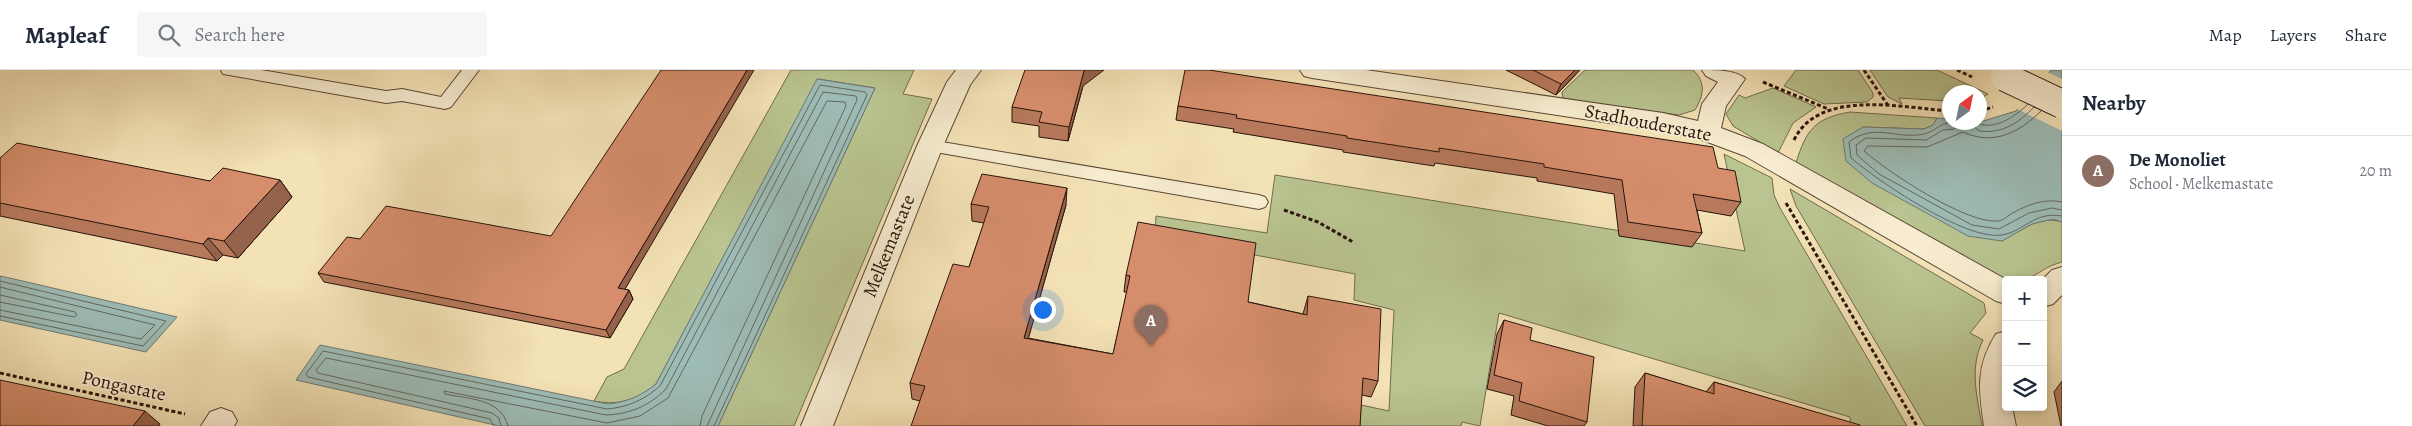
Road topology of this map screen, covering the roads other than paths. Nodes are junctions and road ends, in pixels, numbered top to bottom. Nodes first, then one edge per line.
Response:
1 (229, 70) edge
2 (472, 70) edge
3 (969, 70) edge
4 (1312, 70) edge
5 (1722, 76) edge
6 (1406, 77) edge
7 (2005, 77) dead end
8 (2062, 104) edge
9 (1708, 132) junction
10 (930, 146) junction
11 (1259, 202) road end
12 (2062, 278) edge
13 (2002, 291) edge
14 (2047, 292) edge
15 (2002, 349) edge
16 (817, 426) edge
17 (2000, 426) edge

1 - 2 lane
3 - 10 street, Melkemastate
4 - 6 street, Stadhouderstate
5 - 9 street
6 - 9 street, Stadhouderstate
7 - 8 street, bridge
9 - 13 street, Stadhouderstate
10 - 11 lane
10 - 16 street, Melkemastate
12 - 14 street
15 - 17 street

